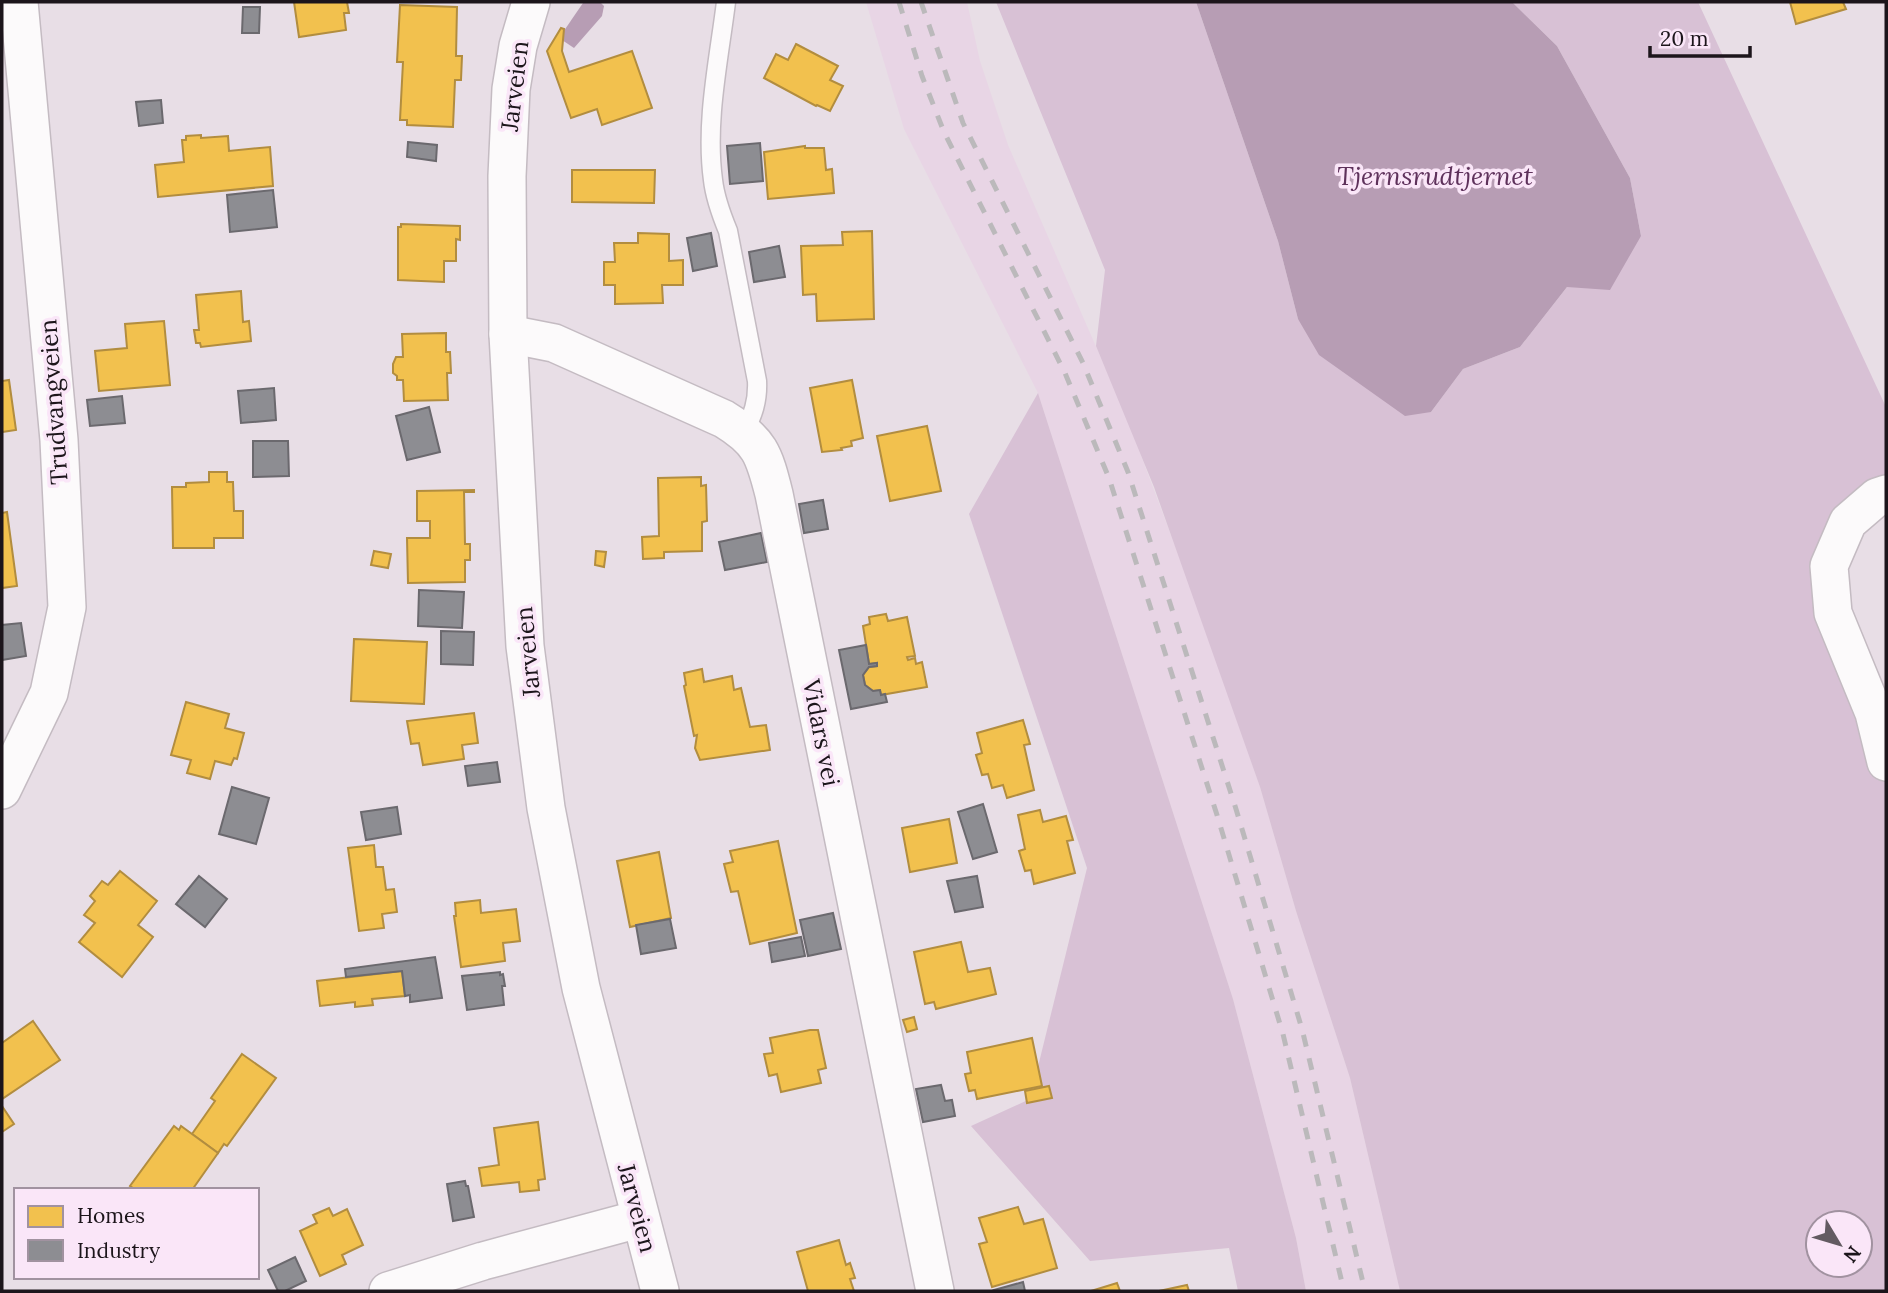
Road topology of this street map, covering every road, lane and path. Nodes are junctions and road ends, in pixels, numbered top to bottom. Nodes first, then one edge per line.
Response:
1 (19, 2) edge
2 (531, 2) edge
3 (726, 2) edge
4 (508, 334) junction
5 (744, 432) junction
6 (1886, 494) edge
7 (1886, 762) edge
8 (2, 790) edge
9 (639, 1219) junction
10 (388, 1291) edge
11 (660, 1291) edge
12 (935, 1291) edge

1 - 8 street, Trudvangveien
2 - 4 street, Jarveien
3 - 5 lane
4 - 5 street, Vidars vei
4 - 9 street, Jarveien
5 - 12 street, Vidars vei
6 - 7 street
9 - 10 street
9 - 11 street, Jarveien

